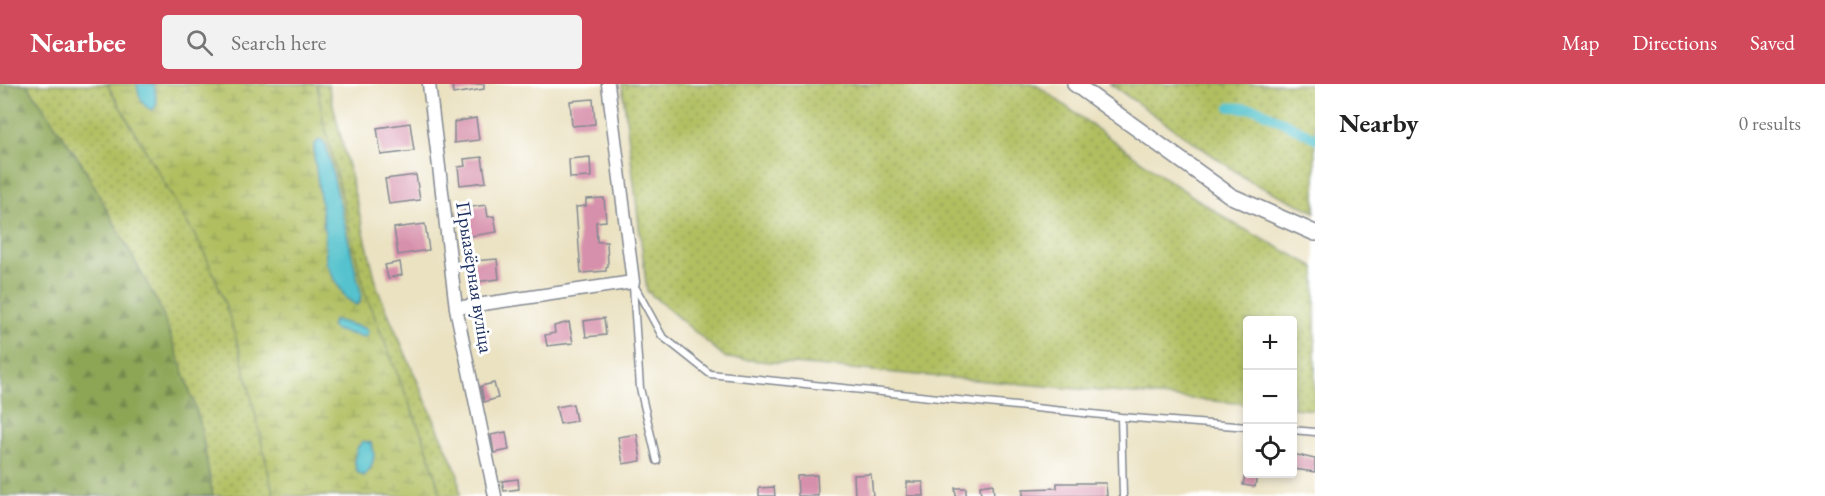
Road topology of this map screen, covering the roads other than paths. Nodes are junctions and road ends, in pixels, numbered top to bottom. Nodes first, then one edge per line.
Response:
1 (429, 84) edge
2 (608, 84) edge
3 (1075, 84) edge
4 (1315, 233) edge
5 (633, 282) junction
6 (456, 308) junction
7 (1121, 417) junction
8 (1243, 427) edge
9 (1297, 430) edge
10 (1315, 432) edge
11 (657, 461) dead end
12 (495, 496) edge
13 (1123, 496) edge

1 - 6 street, Прыазёрная вуліца
2 - 5 street
3 - 4 street
5 - 6 street
5 - 7 lane
5 - 11 lane
6 - 12 street, Прыазёрная вуліца
7 - 8 lane
7 - 13 lane
9 - 10 lane

